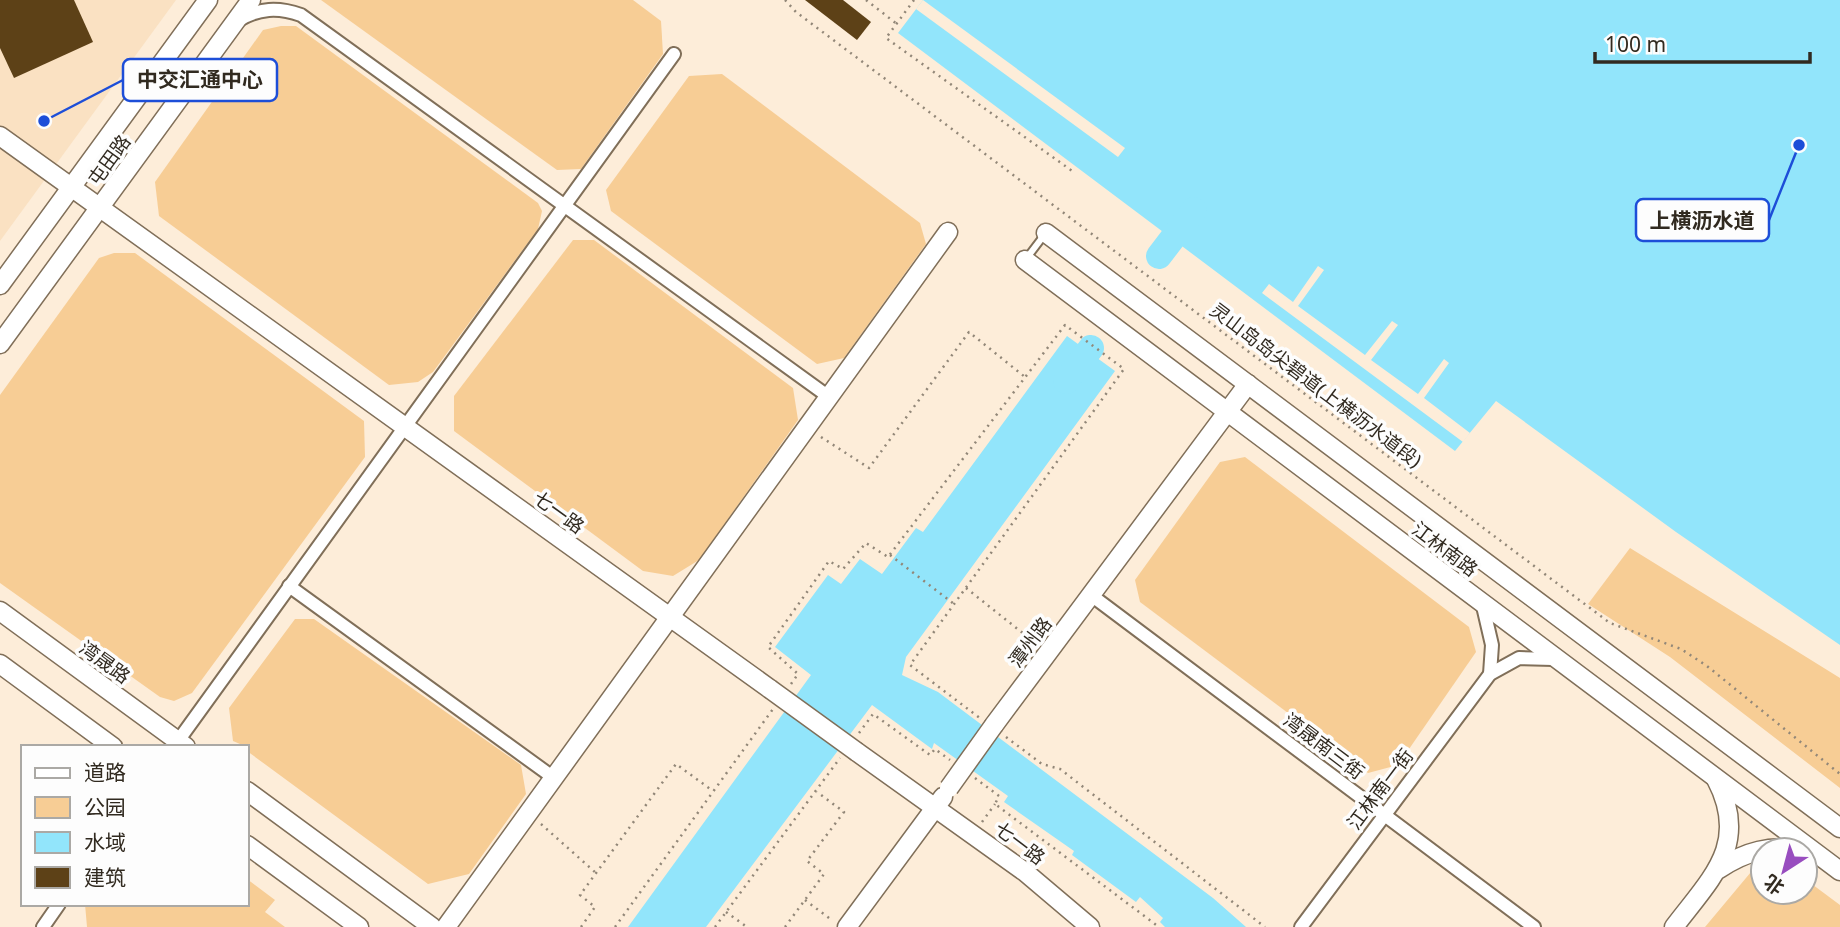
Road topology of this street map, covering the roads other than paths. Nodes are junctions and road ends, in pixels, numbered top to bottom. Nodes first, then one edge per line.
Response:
1 (208, 0) edge
2 (251, 0) edge
3 (292, 0) edge
4 (300, 15) junction
5 (236, 21) junction
6 (674, 54) dead end
7 (0, 136) edge
8 (72, 187) junction
9 (564, 206) junction
10 (100, 208) junction
11 (948, 232) dead end
12 (1046, 233) joint
13 (1025, 260) joint
14 (0, 285) edge
15 (0, 344) edge
16 (1248, 384) junction
17 (829, 397) junction
18 (1228, 412) junction
19 (405, 427) junction
20 (289, 586) junction
21 (1091, 596) junction
22 (1482, 603) junction
23 (0, 611) edge
24 (670, 617) junction
25 (1559, 660) junction
26 (0, 664) edge
27 (1490, 674) junction
28 (182, 744) edge
29 (110, 745) edge
30 (554, 778) junction
31 (1715, 778) junction
32 (248, 792) edge
33 (936, 806) junction
34 (1384, 815) junction
35 (1840, 828) edge
36 (248, 846) edge
37 (1749, 853) edge
38 (1819, 859) edge
39 (1836, 868) edge
40 (1717, 870) junction
41 (54, 921) edge
42 (43, 927) edge
43 (359, 927) edge
44 (432, 927) edge
45 (446, 927) edge
46 (848, 927) edge
47 (1090, 927) edge
48 (1301, 927) edge
49 (1534, 927) edge
50 (1674, 927) edge

1 - 8 main road, 屯田路
2 - 5 main road, 屯田路
3 - 4 street
4 - 5 street
4 - 9 street
5 - 10 main road, 屯田路
6 - 9 street
7 - 8 main road, 七一路
8 - 10 main road, 七一路
8 - 14 main road, 屯田路
9 - 17 street
9 - 19 street
10 - 15 main road, 屯田路
10 - 19 main road, 七一路
11 - 17 main road
12 - 13 lane
12 - 16 main road, 江林南路
13 - 18 main road, 江林南路
16 - 18 main road, 潭州路
16 - 35 main road, 江林南路
17 - 24 main road
18 - 21 main road, 潭州路
18 - 22 main road, 江林南路
19 - 20 street
19 - 24 main road, 七一路
20 - 28 street
20 - 30 street
21 - 33 main road, 潭州路, bridge
21 - 34 street, 湾晟南三街
22 - 25 main road, 江林南路
22 - 27 street
23 - 28 main road, 湾晟路
24 - 30 main road
24 - 33 main road, 七一路, bridge
25 - 27 street
25 - 31 main road, 江林南路
26 - 29 main road
27 - 34 street, 江林南一街
30 - 45 main road
31 - 39 main road, 江林南路
31 - 40 main road
32 - 44 main road
33 - 46 main road, 潭州路
33 - 47 main road, 七一路
34 - 48 street, 江林南一街
34 - 49 street, 湾晟南三街
36 - 43 main road
37 - 40 main road
38 - 39 main road
40 - 50 main road
41 - 42 street

